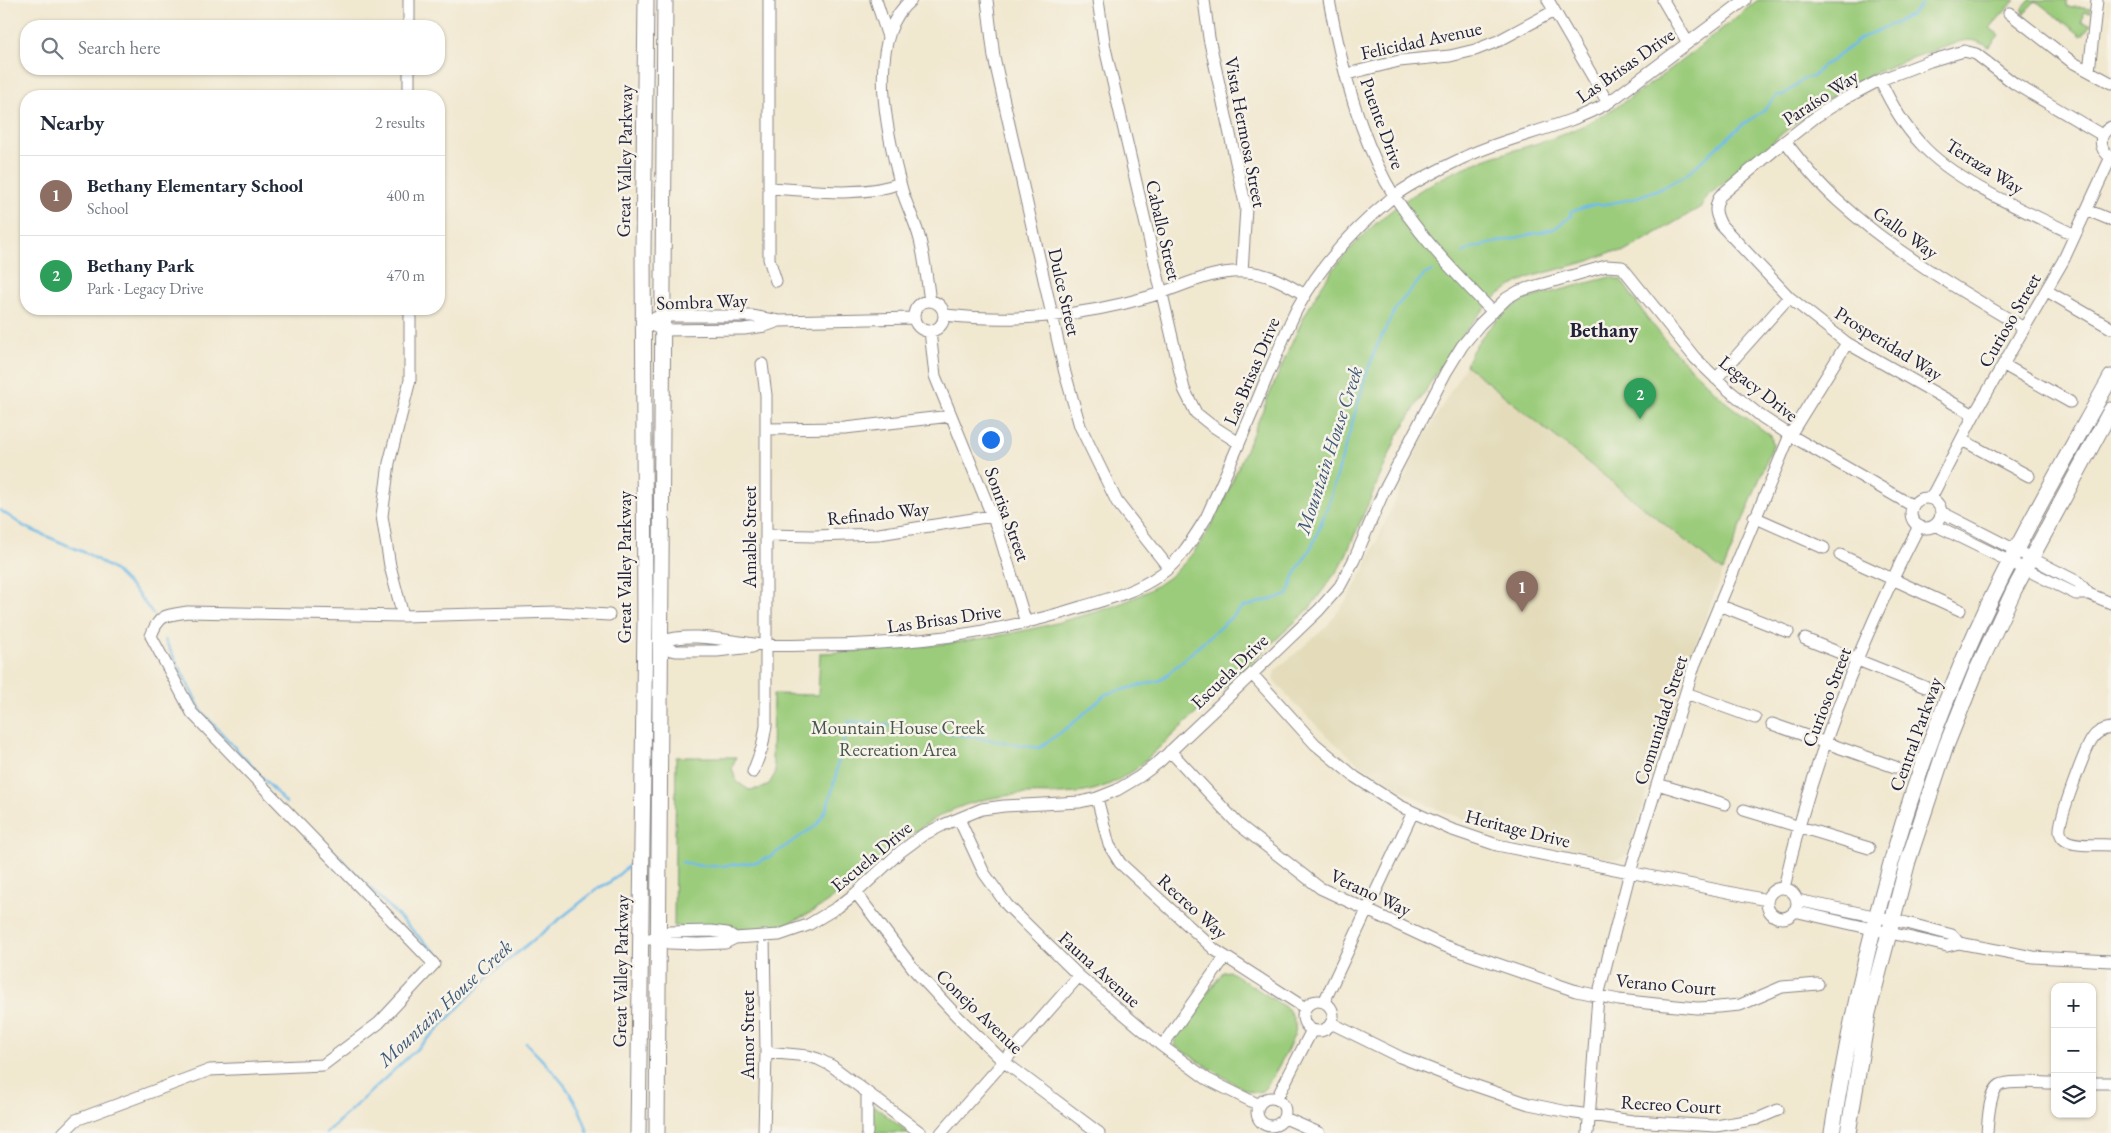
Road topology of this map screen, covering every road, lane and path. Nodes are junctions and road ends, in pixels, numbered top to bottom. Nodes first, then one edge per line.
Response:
1 (409, 0) edge
2 (646, 0) edge
3 (665, 0) edge
4 (769, 0) edge
5 (876, 0) edge
6 (987, 0) edge
7 (1098, 0) edge
8 (1204, 0) edge
9 (1329, 0) edge
10 (1548, 0) edge
11 (1662, 0) edge
12 (1745, 0) edge
13 (2097, 0) edge
14 (907, 3) edge
15 (1554, 11) junction
16 (2009, 13) dead end
17 (409, 20) edge
18 (888, 37) junction
19 (1688, 43) junction
20 (2089, 72) junction
21 (1347, 74) junction
22 (409, 75) edge
23 (1880, 80) junction
24 (2111, 83) edge
25 (409, 90) edge
26 (1608, 103) junction
27 (2111, 127) edge
28 (2102, 135) junction
29 (1785, 141) junction
30 (2111, 157) edge
31 (900, 183) junction
32 (769, 188) junction
33 (1395, 196) junction
34 (1715, 205) joint
35 (2087, 210) junction
36 (2111, 220) edge
37 (2075, 235) junction
38 (1615, 265) joint
39 (1242, 272) junction
40 (776, 281) dead end
41 (2047, 290) junction
42 (1161, 293) junction
43 (1306, 295) junction
44 (1789, 297) junction
45 (930, 301) junction
46 (1493, 312) junction
47 (410, 315) edge
48 (945, 315) junction
49 (1053, 315) junction
50 (914, 318) junction
51 (644, 321) junction
52 (662, 323) junction
53 (2024, 328) junction
54 (2111, 328) edge
55 (930, 331) junction
56 (1847, 343) junction
57 (762, 364) dead end
58 (2004, 365) junction
59 (2111, 377) edge
60 (1716, 379) junction
61 (2070, 402) dead end
62 (2111, 410) edge
63 (1974, 415) junction
64 (951, 416) junction
65 (766, 429) junction
66 (1790, 435) junction
67 (1962, 440) junction
68 (1239, 443) junction
69 (2029, 476) dead end
70 (1932, 498) junction
71 (1913, 506) junction
72 (1941, 512) junction
73 (992, 516) junction
74 (1754, 517) junction
75 (1935, 525) junction
76 (1919, 526) junction
77 (767, 535) junction
78 (1824, 548) dead end
79 (1840, 555) dead end
80 (2013, 556) junction
81 (2028, 563) junction
82 (1168, 567) junction
83 (1892, 579) junction
84 (2111, 603) edge
85 (1719, 605) junction
86 (1960, 610) dead end
87 (608, 615) dead end
88 (402, 616) junction
89 (645, 622) junction
90 (1026, 623) junction
91 (1788, 632) dead end
92 (1805, 639) dead end
93 (661, 642) junction
94 (766, 645) junction
95 (1858, 660) junction
96 (1252, 674) junction
97 (1925, 687) dead end
98 (1686, 693) junction
99 (1755, 718) dead end
100 (1772, 724) dead end
101 (2107, 729) edge
102 (1826, 743) junction
103 (1170, 751) junction
104 (1895, 766) dead end
105 (753, 772) dead end
106 (1658, 784) junction
107 (1097, 798) junction
108 (1725, 804) dead end
109 (1744, 810) dead end
110 (1413, 812) junction
111 (958, 819) junction
112 (1799, 826) junction
113 (2111, 845) edge
114 (1869, 848) dead end
115 (1630, 872) junction
116 (1784, 888) junction
117 (856, 893) junction
118 (1767, 900) junction
119 (1796, 905) junction
120 (1366, 910) junction
121 (1875, 922) junction
122 (1891, 926) junction
123 (764, 937) junction
124 (640, 939) junction
125 (658, 939) junction
126 (1225, 957) junction
127 (2111, 961) edge
128 (1079, 976) junction
129 (1818, 984) dead end
130 (1598, 996) junction
131 (1324, 1002) junction
132 (1305, 1008) junction
133 (1331, 1023) junction
134 (1312, 1030) junction
135 (1162, 1046) junction
136 (766, 1052) junction
137 (1003, 1060) junction
138 (2051, 1083) edge
139 (2096, 1083) edge
140 (2111, 1083) edge
141 (867, 1093) junction
142 (1277, 1098) junction
143 (1258, 1105) junction
144 (1778, 1110) dead end
145 (1590, 1116) junction
146 (1285, 1118) junction
147 (1264, 1129) edge
148 (63, 1133) edge
149 (638, 1133) edge
150 (657, 1133) edge
151 (764, 1133) edge
152 (867, 1133) edge
153 (921, 1133) edge
154 (941, 1133) edge
155 (1099, 1133) edge
156 (1318, 1133) edge
157 (1588, 1133) edge
158 (1832, 1133) edge
159 (1848, 1133) edge
160 (1987, 1133) edge

1 - 17 street
2 - 51 main road, Great Valley Parkway
3 - 52 main road, Great Valley Parkway
4 - 32 street
5 - 18 street
6 - 49 street, Dulce Street
7 - 42 street, Caballo Street
8 - 39 street, Vista Hermosa Street
9 - 21 street, Puente Drive
10 - 15 street
11 - 19 street
12 - 19 street, Las Brisas Drive
13 - 20 street
14 - 18 street
15 - 21 street, Felicidad Avenue
15 - 26 street
16 - 20 street
18 - 31 street
19 - 26 street, Las Brisas Drive
20 - 24 street
21 - 33 street, Puente Drive
22 - 25 street
23 - 28 street, Paraíso Way
23 - 29 street, Paraíso Way
23 - 37 street, Terraza Way
26 - 33 street, Las Brisas Drive
27 - 28 street
28 - 30 street
29 - 34 street, Paraíso Way
29 - 53 street, Gallo Way
30 - 35 street, Curioso Street
31 - 32 street
31 - 45 street
32 - 40 street
33 - 43 street, Las Brisas Drive
33 - 46 street, Puente Drive
34 - 44 street, Prosperidad Way
35 - 36 street
35 - 37 street, Curioso Street
37 - 41 street, Curioso Street
38 - 46 street, Escuela Drive
38 - 60 street, Legacy Drive
39 - 42 street
39 - 43 street
41 - 53 street, Curioso Street
41 - 54 street
42 - 49 street
42 - 68 street, Caballo Street
43 - 68 street, Las Brisas Drive
44 - 56 street, Prosperidad Way
44 - 60 street
45 - 48 street
45 - 50 street
46 - 96 street, Escuela Drive
47 - 88 street
48 - 49 street
48 - 55 street
49 - 82 street, Dulce Street
50 - 52 street, Sombra Way
50 - 55 street
51 - 52 street, Sombra Way
51 - 89 main road, Great Valley Parkway
52 - 93 main road, Great Valley Parkway
53 - 58 street, Curioso Street
55 - 64 street, Sonrisa Street
56 - 63 street, Prosperidad Way
56 - 66 street, Comunidad Street
57 - 65 street, Amable Street
58 - 61 street
58 - 63 street, Curioso Street
59 - 80 main road, Central Parkway
60 - 66 street, Legacy Drive
62 - 81 main road, Central Parkway
63 - 67 street, Curioso Street
64 - 65 street
64 - 73 street, Sonrisa Street
65 - 77 street, Amable Street
66 - 71 street, Legacy Drive
66 - 74 street, Comunidad Street
67 - 69 street
67 - 70 street, Curioso Street
68 - 82 street, Las Brisas Drive
70 - 71 street
70 - 72 street
71 - 76 street
72 - 75 street
72 - 80 street
73 - 77 street, Refinado Way
73 - 90 street, Sonrisa Street
74 - 78 street
74 - 85 street, Comunidad Street
75 - 76 street
75 - 80 street
76 - 83 street, Curioso Street
77 - 94 street, Amable Street
79 - 83 street
80 - 81 street
80 - 121 main road, Central Parkway
81 - 84 street
81 - 122 main road, Central Parkway
82 - 90 street, Las Brisas Drive
83 - 86 street
83 - 95 street, Curioso Street
85 - 91 street
85 - 98 street, Comunidad Street
87 - 88 street
88 - 148 street
89 - 93 main road
89 - 124 main road, Great Valley Parkway
90 - 94 street, Las Brisas Drive
92 - 95 street
93 - 94 street, Las Brisas Drive
93 - 125 main road, Great Valley Parkway
94 - 105 street, Amable Street
95 - 97 street
95 - 102 street, Curioso Street
96 - 103 street, Escuela Drive
96 - 110 street, Heritage Drive
98 - 99 street
98 - 106 street, Comunidad Street
100 - 102 street
101 - 113 street
102 - 104 street
102 - 112 street, Curioso Street
103 - 107 street, Escuela Drive
103 - 120 street, Verano Way
106 - 108 street
106 - 115 street, Comunidad Street
107 - 111 street, Escuela Drive
107 - 126 street, Recreo Way
109 - 112 street
110 - 115 street, Heritage Drive
110 - 120 street
111 - 117 street, Escuela Drive
111 - 128 street, Fauna Avenue
112 - 114 street
112 - 116 street, Curioso Street
115 - 118 street, Heritage Drive
115 - 130 street, Comunidad Street
116 - 118 street
116 - 119 street
117 - 123 street, Escuela Drive
117 - 137 street, Conejo Avenue
118 - 119 street
119 - 121 street
120 - 130 street, Verano Way
120 - 131 street
121 - 122 street
121 - 158 main road, Central Parkway
122 - 127 street
122 - 159 main road, Central Parkway
123 - 125 street, Escuela Drive
123 - 136 street, Amor Street
124 - 125 street, Escuela Drive
124 - 149 main road, Great Valley Parkway
125 - 150 main road, Great Valley Parkway
126 - 132 street, Recreo Way
126 - 135 street
128 - 135 street, Fauna Avenue
128 - 137 street
129 - 130 street, Verano Court
130 - 145 street, Comunidad Street
131 - 132 street
131 - 133 street
132 - 134 street
133 - 134 street
133 - 145 street
134 - 142 street
135 - 143 street, Fauna Avenue
136 - 141 street
136 - 151 street, Amor Street
137 - 154 street
137 - 155 street, Conejo Avenue
138 - 160 street
139 - 140 street
141 - 152 street
141 - 153 street
142 - 143 street
142 - 146 street
143 - 147 street
144 - 145 street, Recreo Court
145 - 157 street, Comunidad Street
146 - 147 street
146 - 156 street

